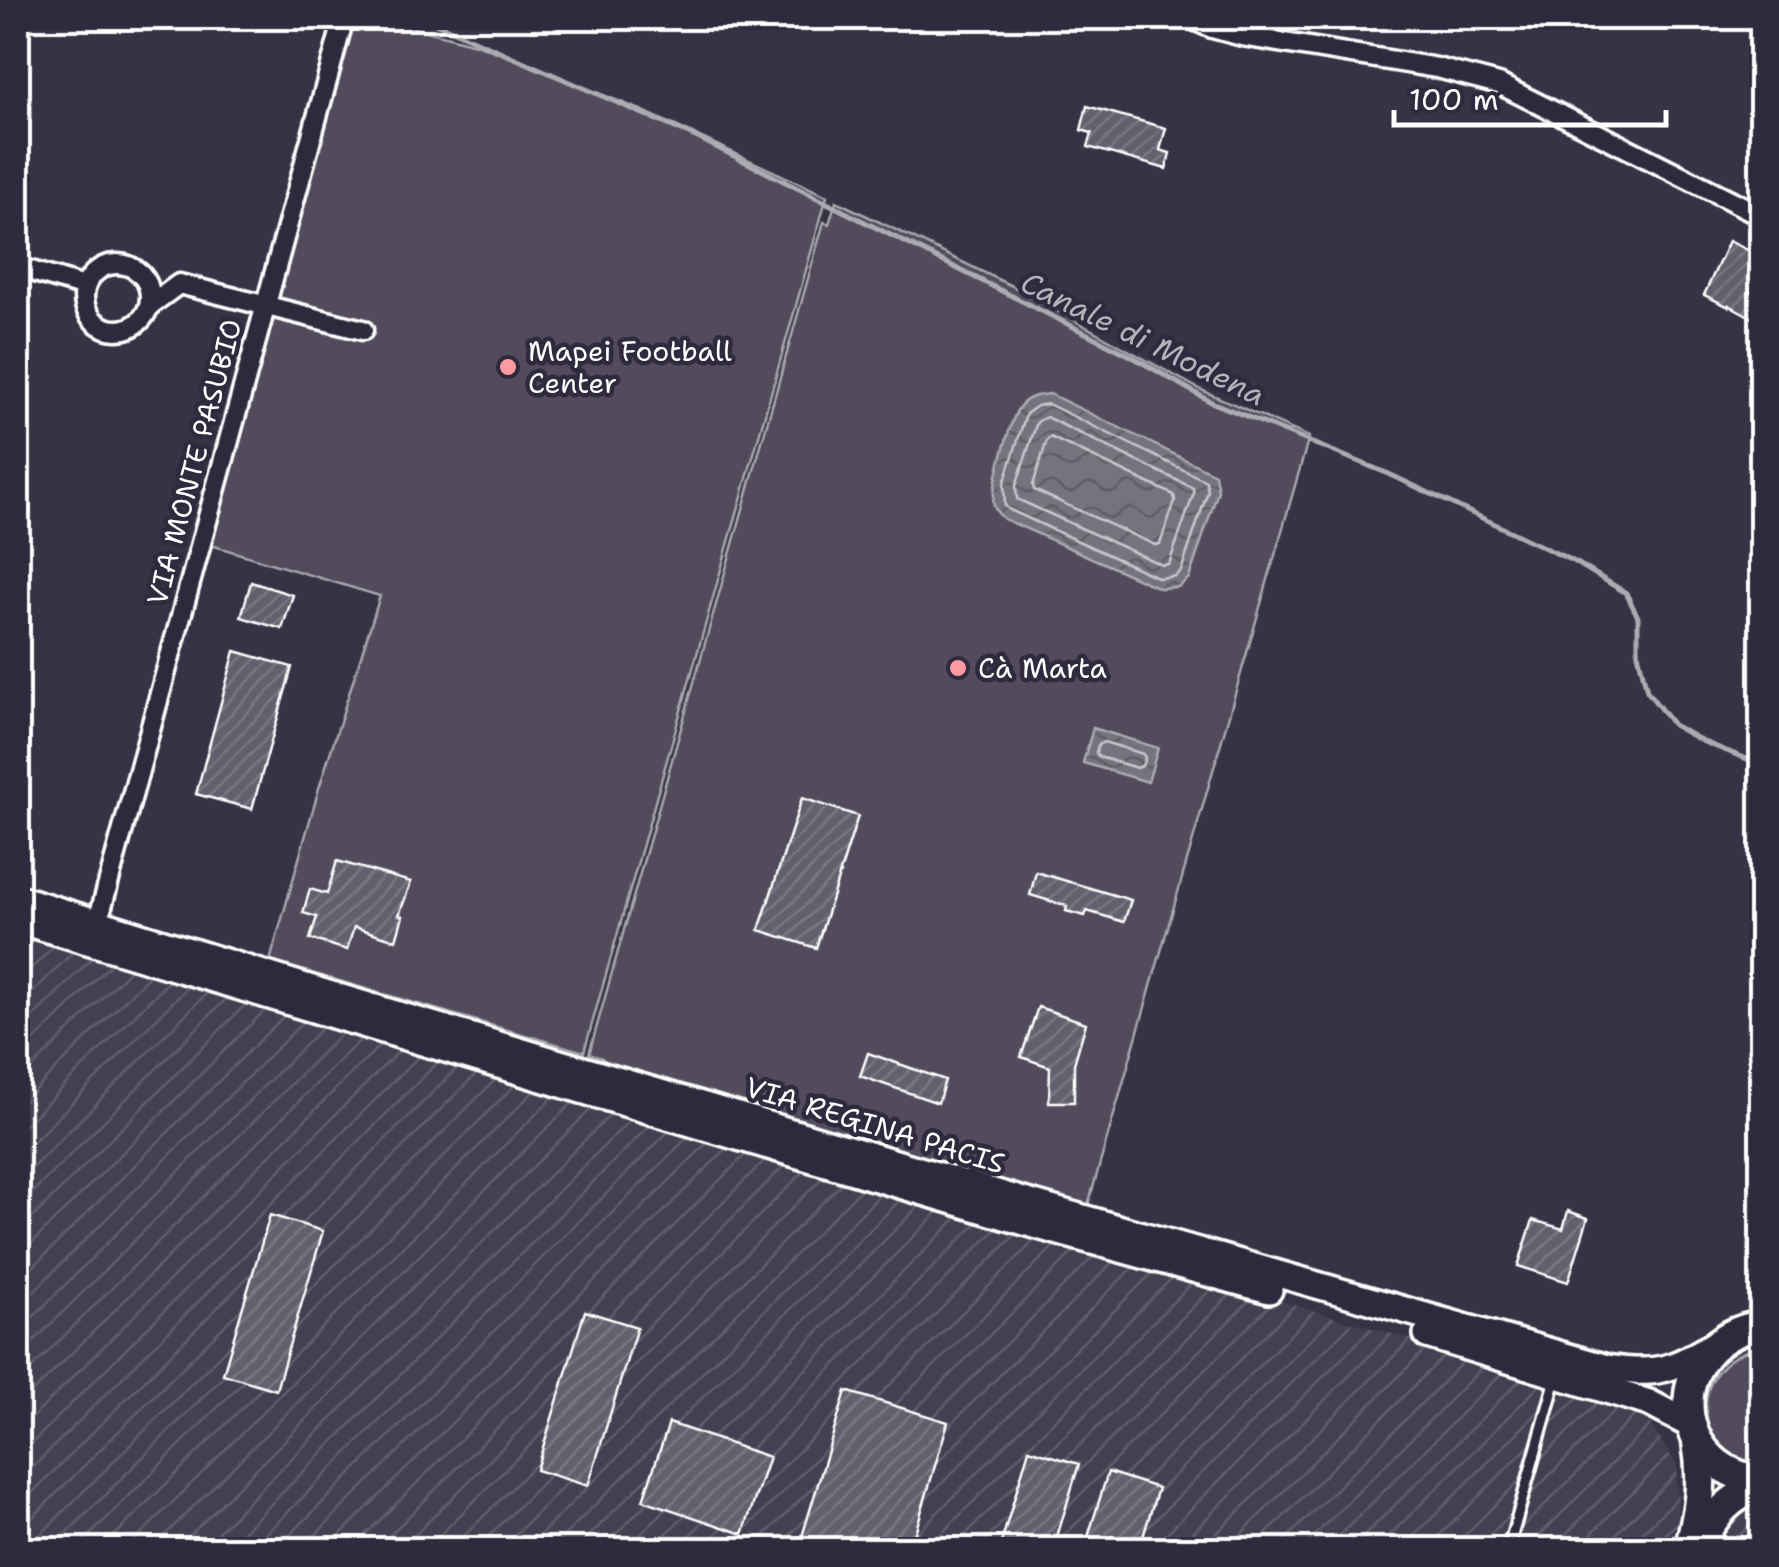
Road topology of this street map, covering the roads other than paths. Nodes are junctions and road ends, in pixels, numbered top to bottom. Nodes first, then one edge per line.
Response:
1 (344, 18) edge
2 (1189, 18) edge
3 (1762, 216) edge
4 (18, 267) edge
5 (84, 286) junction
6 (149, 306) junction
7 (265, 306) junction
8 (363, 330) dead end
9 (18, 898) edge
10 (18, 920) edge
11 (98, 922) junction
12 (535, 1076) junction
13 (724, 1112) junction
14 (1762, 1305) edge
15 (1753, 1326) edge
16 (1715, 1344) junction
17 (1606, 1368) junction
18 (1558, 1373) junction
19 (1694, 1432) junction
20 (1762, 1482) edge
21 (1508, 1550) edge
22 (1692, 1550) edge

1 - 7 street, VIA MONTE PASUBIO
2 - 3 street
4 - 5 street
5 - 6 street
5 - 6 street
6 - 7 street
7 - 8 street
7 - 11 street, VIA MONTE PASUBIO
9 - 11 street, VIA REGINA PACIS
10 - 12 street, VIA REGINA PACIS
11 - 13 street, VIA REGINA PACIS
12 - 13 lane
12 - 18 street, VIA REGINA PACIS
13 - 17 street, VIA REGINA PACIS
14 - 15 main road
15 - 16 main road
16 - 17 street, VIA REGINA PACIS
16 - 19 main road
17 - 18 lane
18 - 19 street, VIA REGINA PACIS
18 - 21 lane
19 - 20 main road
19 - 22 main road
20 - 22 main road

